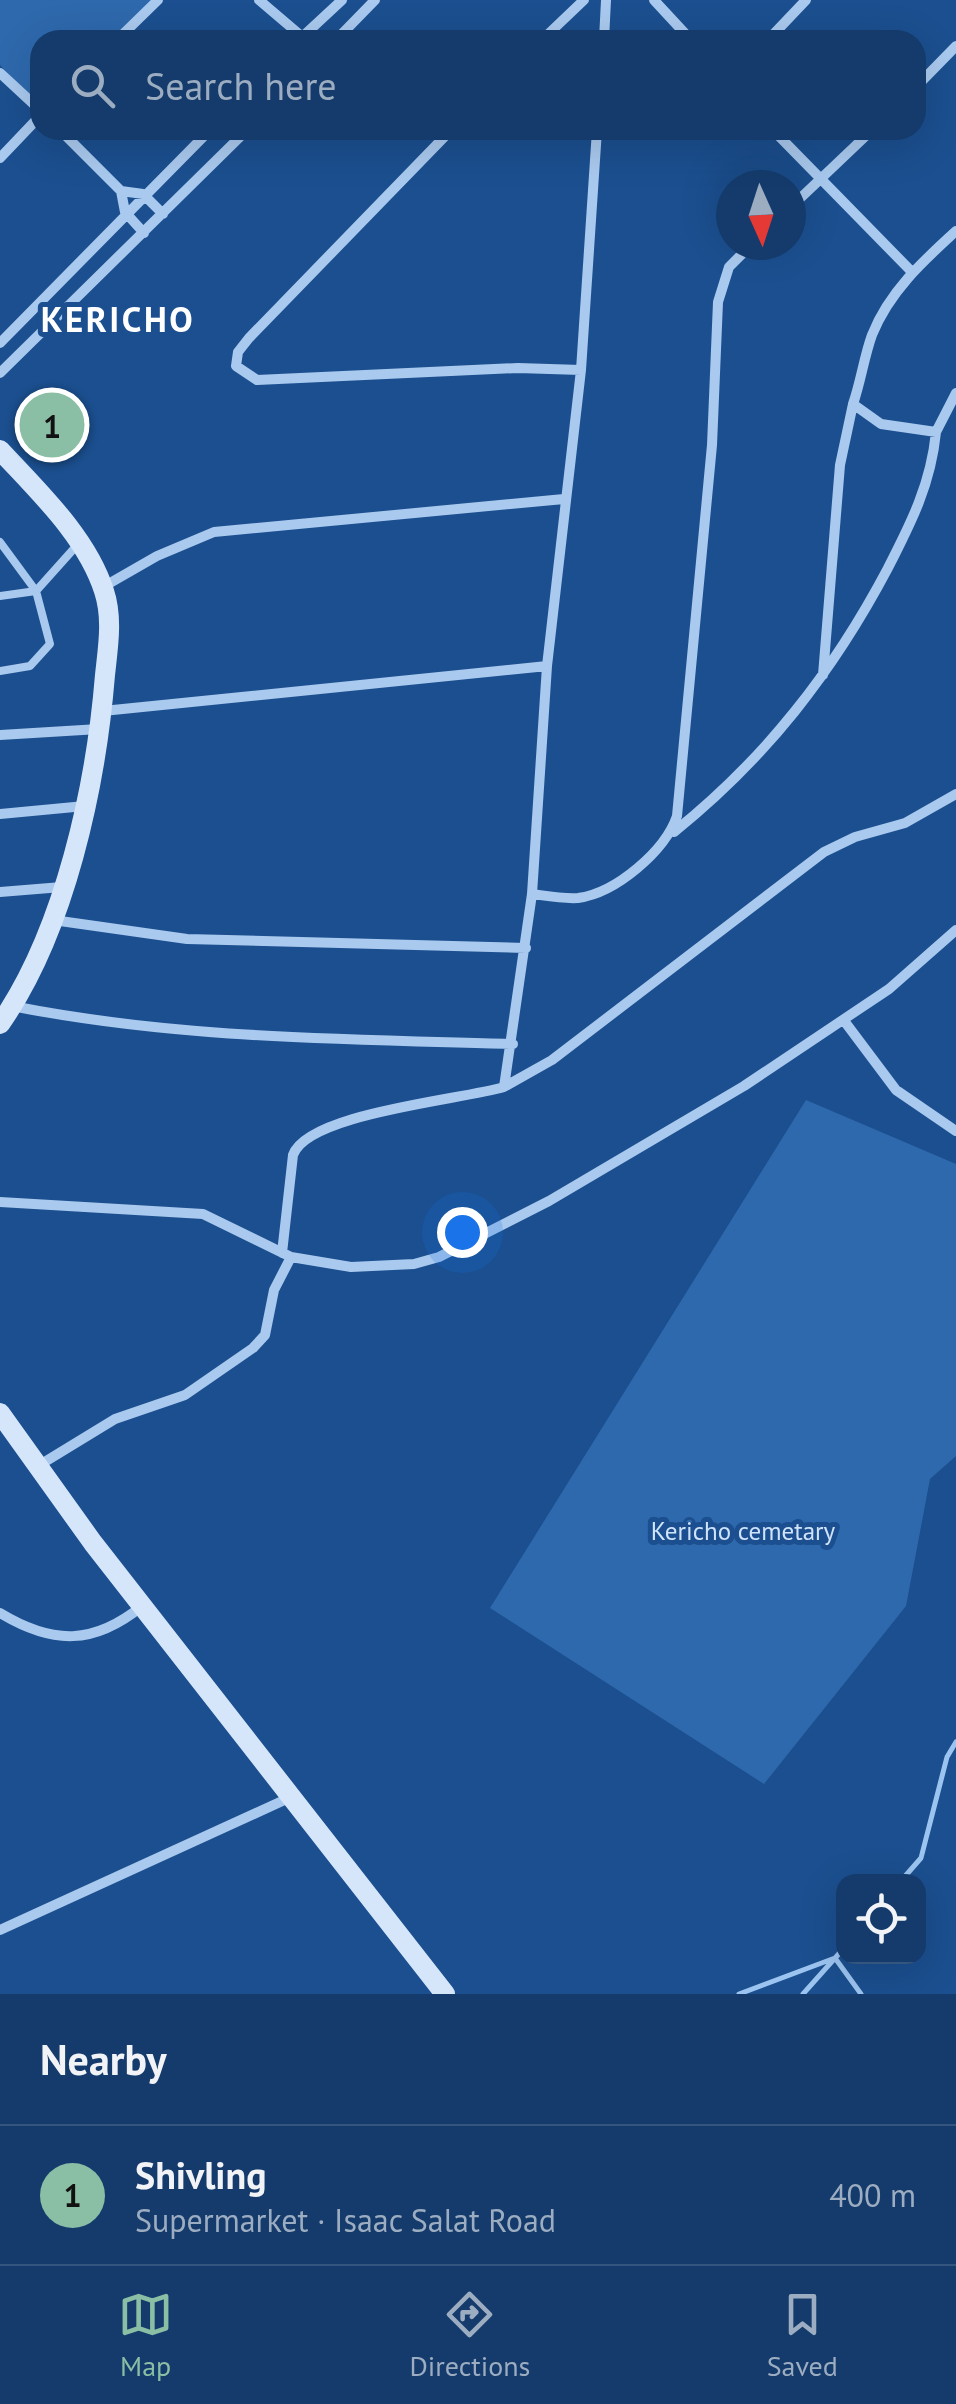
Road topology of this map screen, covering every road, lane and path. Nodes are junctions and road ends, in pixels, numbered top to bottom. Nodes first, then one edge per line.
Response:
1 (158, 0) edge
2 (259, 0) edge
3 (342, 0) edge
4 (375, 0) edge
5 (584, 0) edge
6 (606, 0) edge
7 (654, 0) edge
8 (806, 0) edge
9 (127, 30) edge
10 (292, 30) edge
11 (311, 30) edge
12 (346, 30) edge
13 (552, 30) edge
14 (604, 30) edge
15 (682, 30) edge
16 (778, 30) edge
17 (956, 46) edge
18 (0, 73) edge
19 (926, 77) edge
20 (30, 103) edge
21 (30, 124) edge
22 (70, 140) edge
23 (200, 140) edge
24 (237, 140) edge
25 (441, 140) edge
26 (596, 140) edge
27 (783, 140) edge
28 (861, 140) edge
29 (0, 158) edge
30 (820, 178) junction
31 (121, 191) junction
32 (806, 192) edge
33 (143, 194) junction
34 (126, 212) junction
35 (163, 214) junction
36 (956, 231) edge
37 (144, 233) junction
38 (736, 260) edge
39 (911, 272) junction
40 (0, 343) edge
41 (581, 370) junction
42 (0, 373) edge
43 (956, 392) edge
44 (853, 404) junction
45 (936, 432) junction
46 (0, 450) edge
47 (564, 499) junction
48 (0, 542) edge
49 (80, 544) junction
50 (103, 588) junction
51 (36, 591) junction
52 (0, 596) edge
53 (547, 666) junction
54 (0, 671) edge
55 (823, 677) junction
56 (102, 720) junction
57 (0, 734) edge
58 (956, 794) edge
59 (86, 806) junction
60 (0, 814) edge
61 (671, 835) junction
62 (62, 887) junction
63 (0, 892) edge
64 (532, 894) junction
65 (51, 920) junction
66 (956, 930) edge
67 (526, 948) junction
68 (6, 1015) edge
69 (845, 1022) junction
70 (513, 1044) junction
71 (504, 1086) junction
72 (956, 1130) edge
73 (0, 1202) edge
74 (287, 1255) junction
75 (0, 1413) edge
76 (38, 1466) junction
77 (142, 1606) junction
78 (0, 1613) edge
79 (291, 1797) junction
80 (0, 1930) edge
81 (445, 1994) edge

1 - 9 street
2 - 10 street
3 - 11 street
4 - 12 street
5 - 13 street
6 - 14 street
7 - 15 street
8 - 16 street
17 - 19 street
18 - 20 street
21 - 29 street
22 - 31 street
23 - 33 street
24 - 35 street
25 - 41 street
26 - 41 street
27 - 30 street
28 - 30 street
30 - 32 street
30 - 39 street
31 - 33 street
31 - 34 street
33 - 34 street
33 - 35 street
34 - 37 street
34 - 40 street
35 - 37 street
36 - 39 street
37 - 42 street
38 - 61 street
39 - 44 street
41 - 47 street
43 - 45 street
44 - 45 street
44 - 55 street
45 - 55 street
46 - 49 street
47 - 50 street
47 - 53 street
48 - 51 lane
49 - 50 street
49 - 51 lane
50 - 56 street
51 - 52 lane
51 - 54 lane
53 - 56 street
53 - 64 street
55 - 61 street
56 - 57 street
56 - 59 street
58 - 71 street
59 - 60 street
59 - 62 street
61 - 64 street
62 - 63 street
62 - 65 street
64 - 67 street
65 - 67 street
65 - 68 street
66 - 69 street
67 - 70 street
68 - 70 street
69 - 72 street
69 - 74 street
70 - 71 street
71 - 74 street
73 - 74 street
74 - 76 street
75 - 76 street
76 - 77 street
77 - 78 street
77 - 79 street
79 - 80 street
79 - 81 street

